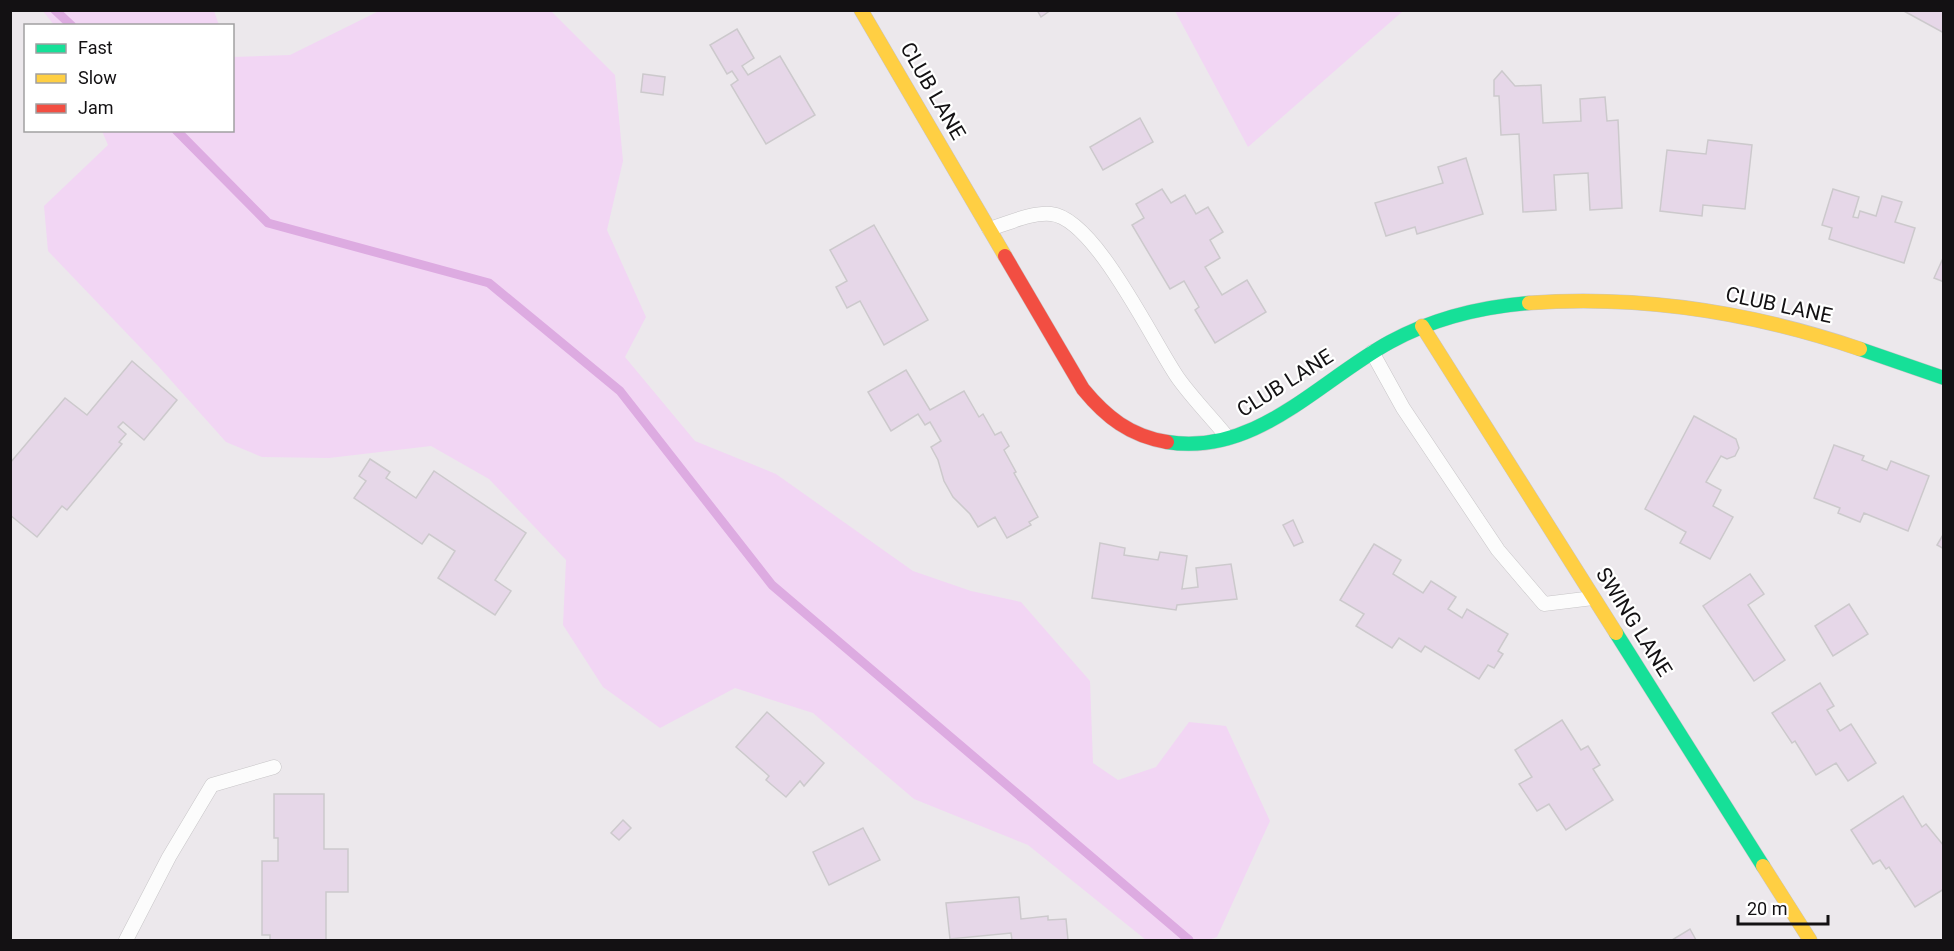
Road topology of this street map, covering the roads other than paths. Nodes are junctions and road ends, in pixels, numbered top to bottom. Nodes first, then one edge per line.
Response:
1 (861, 10) edge
2 (989, 229) junction
3 (1422, 326) junction
4 (1372, 352) junction
5 (1944, 378) edge
6 (1229, 438) junction
7 (1594, 598) junction
8 (274, 767) dead end
9 (126, 940) edge
10 (1810, 940) edge

1 - 2 street, CLUB LANE
2 - 6 street, CLUB LANE
2 - 6 lane
3 - 4 street, CLUB LANE
3 - 5 street, CLUB LANE
3 - 7 street, SWING LANE
4 - 6 street, CLUB LANE
4 - 7 lane
7 - 10 street, SWING LANE
8 - 9 lane

